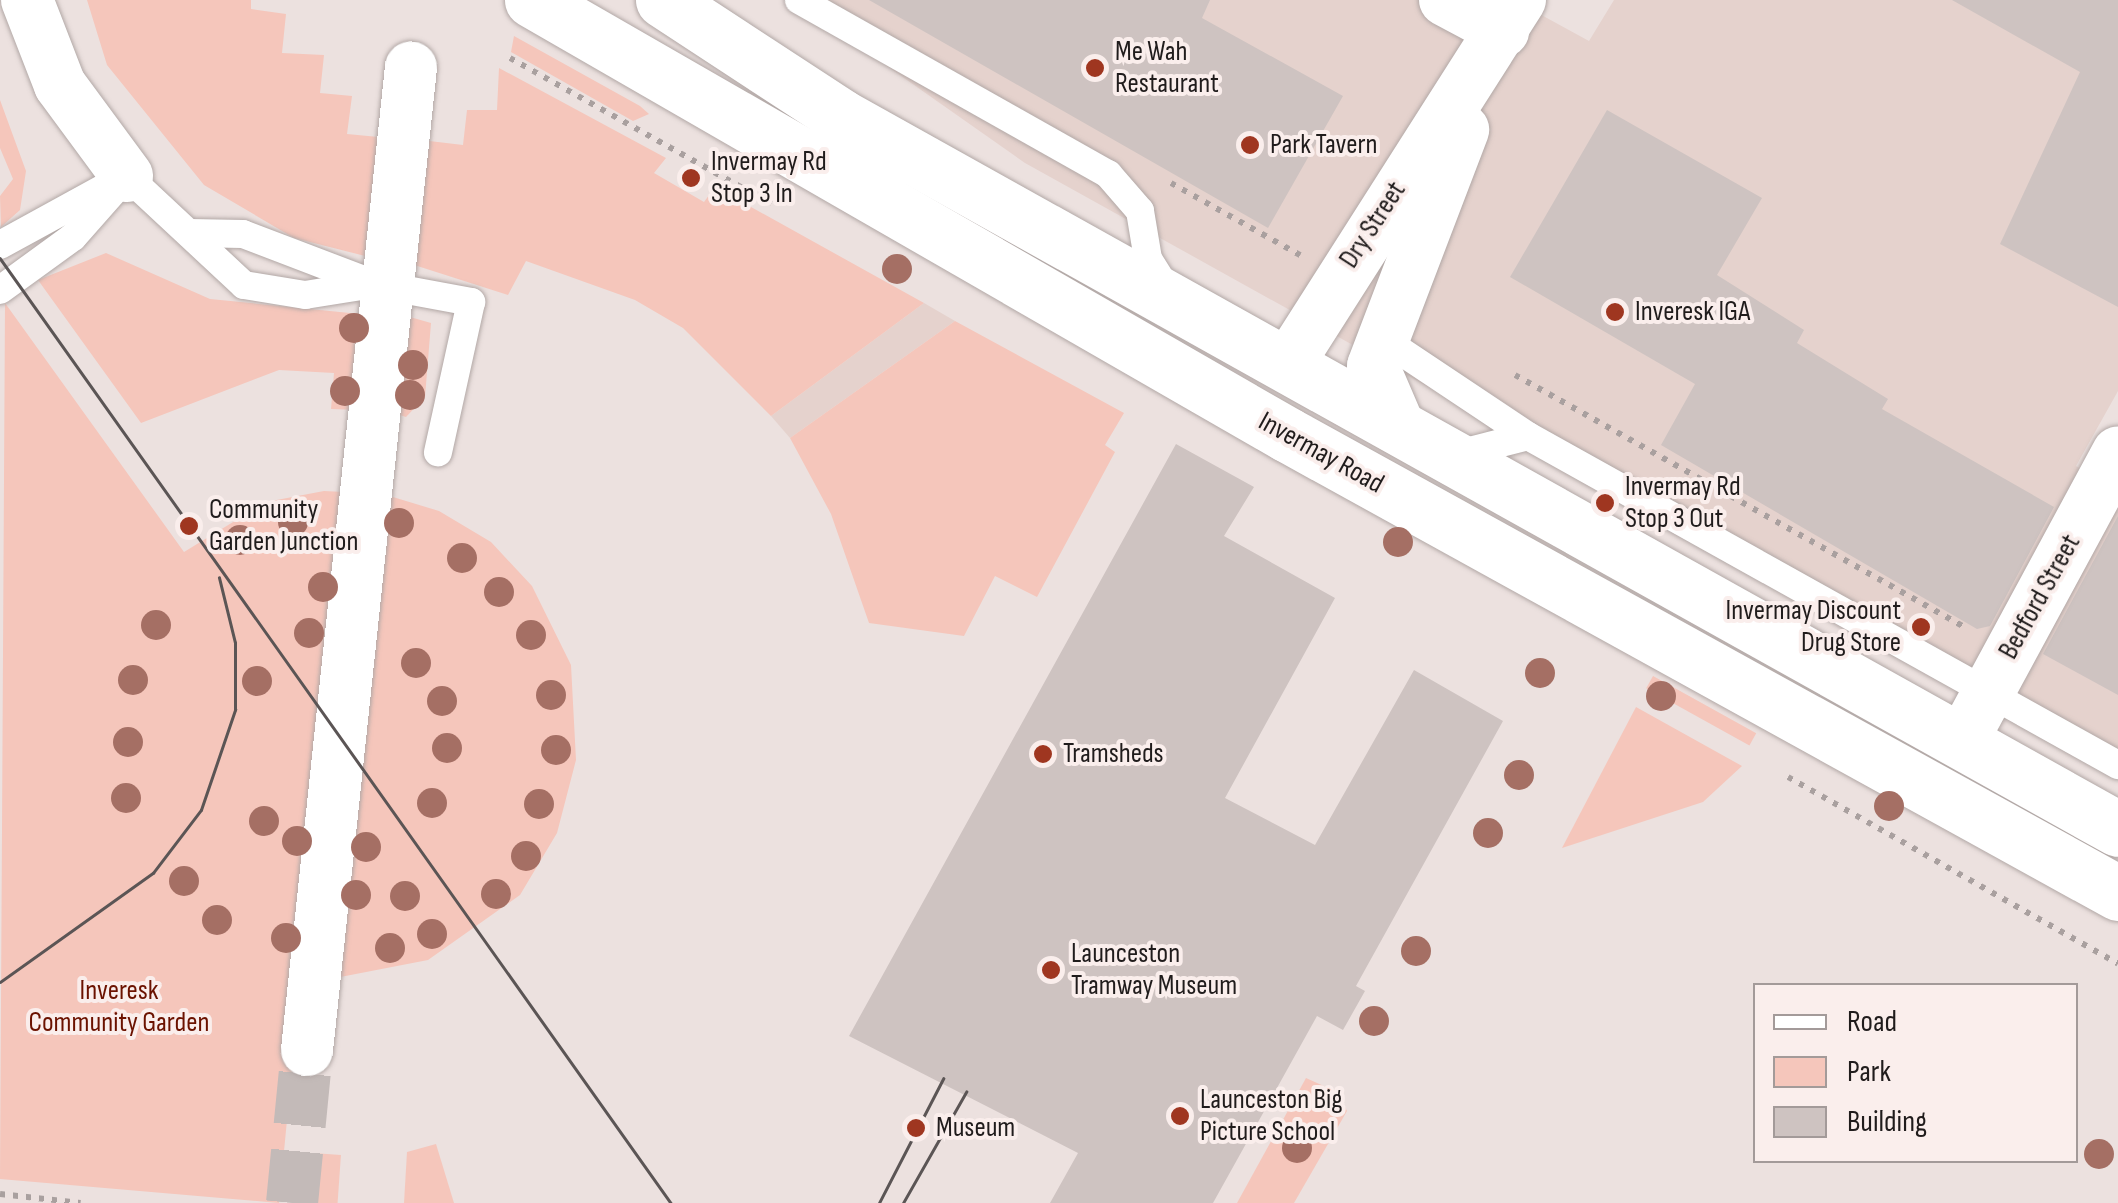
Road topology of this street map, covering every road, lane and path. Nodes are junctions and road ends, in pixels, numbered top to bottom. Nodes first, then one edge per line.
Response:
1 (27, 0) edge
2 (532, 0) edge
3 (664, 0) edge
4 (698, 0) edge
5 (712, 0) edge
6 (799, 0) edge
7 (1446, 0) edge
8 (1512, 15) edge
9 (411, 67) dead end
10 (127, 176) junction
11 (190, 233) junction
12 (0, 245) edge
13 (381, 285) junction
14 (0, 290) edge
15 (1177, 299) junction
16 (1381, 338) junction
17 (1290, 361) junction
18 (1496, 364) dead end
19 (1398, 424) junction
20 (1288, 435) junction
21 (1528, 436) junction
22 (438, 452) dead end
23 (2118, 454) edge
24 (1454, 456) junction
25 (1665, 578) junction
26 (1979, 636) dead end
27 (1988, 691) junction
28 (1822, 730) junction
29 (1962, 740) junction
30 (2118, 765) edge
31 (2118, 829) edge
32 (2118, 879) edge
33 (2118, 893) edge
34 (307, 1050) tunnel mouth
35 (0, 1194) edge
36 (81, 1203) edge

1 - 10 street
2 - 20 main road, Invermay Road
3 - 15 main road
4 - 5 lane
6 - 15 lane
7 - 8 street
8 - 16 street, Dry Street
8 - 17 street, Dry Street
9 - 13 street
10 - 11 lane
10 - 12 lane
10 - 14 lane
11 - 13 lane
11 - 13 lane
13 - 22 lane
13 - 34 street
15 - 17 main road
16 - 19 street, Dry Street
16 - 21 lane
17 - 19 main road
17 - 20 main road
18 - 26 path
19 - 24 main road
20 - 28 main road, Invermay Road
21 - 24 lane
21 - 27 lane
23 - 27 street, Bedford Street
24 - 25 main road
25 - 28 main road
25 - 29 main road
27 - 29 street, Bedford Street
27 - 30 lane
28 - 33 main road, Invermay Road
29 - 31 main road
29 - 32 main road
35 - 36 path

